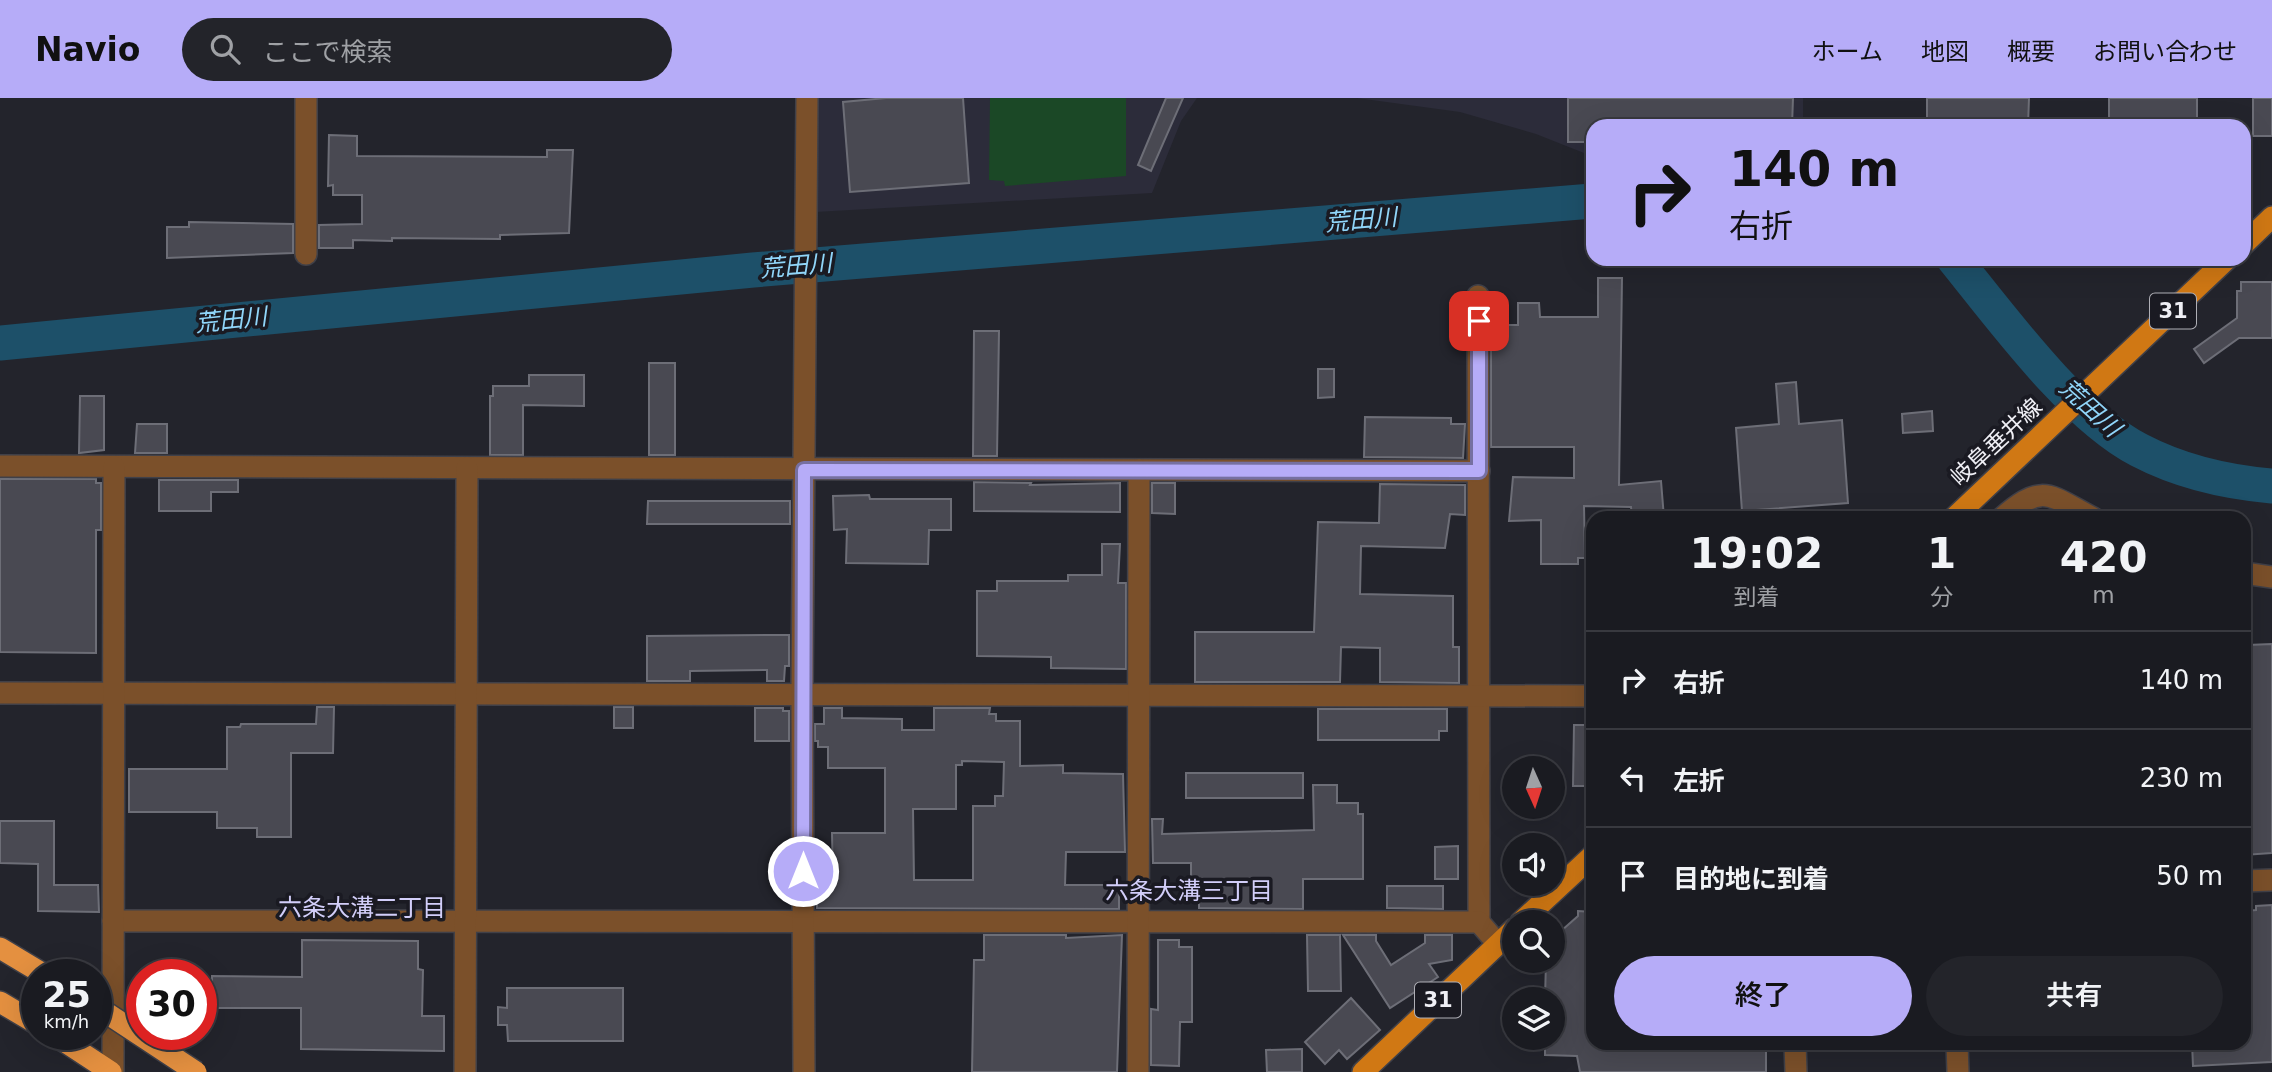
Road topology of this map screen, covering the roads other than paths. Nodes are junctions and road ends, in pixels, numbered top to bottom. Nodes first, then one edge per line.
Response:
1 (306, 98) edge
2 (807, 98) edge
3 (2272, 216) edge
4 (2251, 237) edge
5 (306, 254) dead end
6 (2220, 266) edge
7 (1478, 296) dead end
8 (0, 466) edge
9 (114, 467) junction
10 (467, 468) junction
11 (804, 470) junction
12 (1139, 470) junction
13 (1479, 471) junction
14 (1961, 511) edge
15 (2010, 511) edge
16 (2080, 511) edge
17 (2251, 574) edge
18 (2272, 577) edge
19 (0, 693) edge
20 (114, 694) junction
21 (465, 694) junction
22 (802, 695) junction
23 (1139, 696) junction
24 (1479, 696) junction
25 (1586, 696) edge
26 (1586, 862) edge
27 (2272, 880) edge
28 (2251, 881) edge
29 (1534, 910) edge
30 (113, 920) junction
31 (465, 920) junction
32 (804, 921) junction
33 (1138, 922) junction
34 (1479, 922) junction
35 (1502, 940) edge
36 (1498, 944) junction
37 (0, 948) edge
38 (21, 961) edge
39 (0, 1002) edge
40 (21, 1014) edge
41 (112, 1017) edge
42 (78, 1050) edge
43 (1795, 1050) edge
44 (1957, 1050) edge
45 (112, 1072) edge
46 (196, 1072) edge
47 (465, 1072) edge
48 (804, 1072) edge
49 (1138, 1072) edge
50 (1363, 1072) edge
51 (1797, 1072) edge
52 (1958, 1072) edge

1 - 5 street
2 - 11 street
3 - 4 main road
6 - 14 main road, 岐阜垂井線 / 31
7 - 13 street
8 - 9 street
9 - 10 street
9 - 20 street
10 - 11 street
10 - 21 street
11 - 12 street
11 - 22 street
12 - 13 street
12 - 23 street
13 - 24 street
15 - 16 street
17 - 18 street
19 - 20 street
20 - 21 street
20 - 30 street
21 - 22 street
21 - 31 street
22 - 23 street
22 - 32 street
23 - 24 street
23 - 33 street
24 - 25 street
24 - 34 street
26 - 29 main road
27 - 28 street
30 - 31 street
30 - 45 street
31 - 32 street
31 - 47 street
32 - 33 street
32 - 48 street
33 - 34 street
33 - 49 street
34 - 36 street
35 - 36 main road, 31
36 - 50 main road, 31
37 - 38 highway
39 - 40 highway
41 - 46 highway, bridge
42 - 45 highway
43 - 51 street
44 - 52 street

